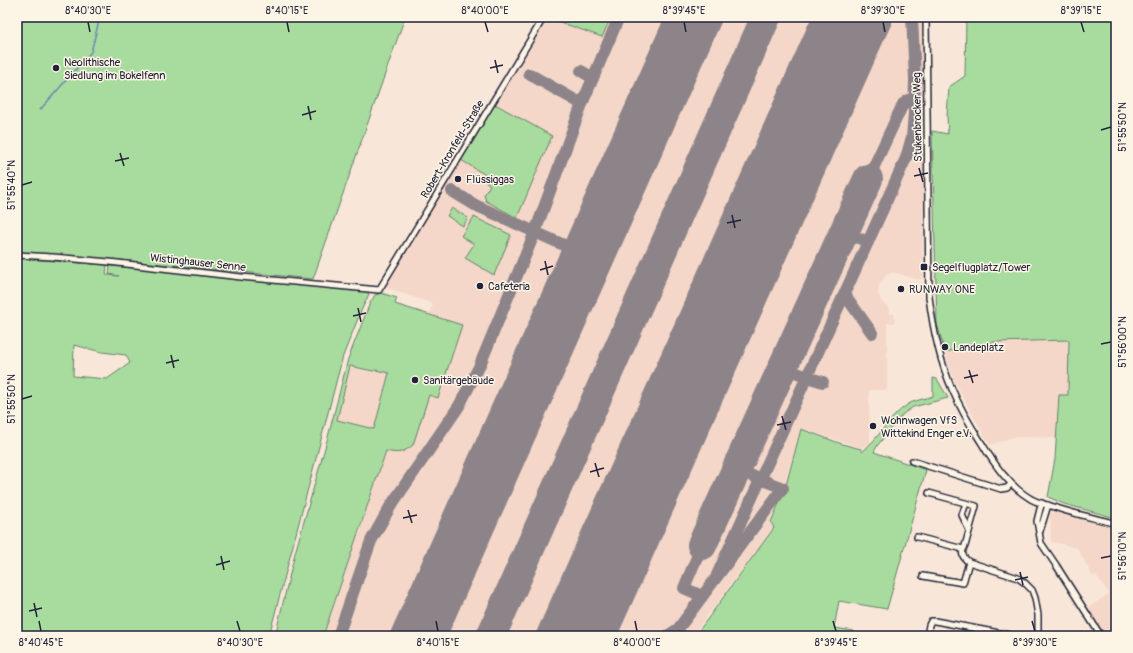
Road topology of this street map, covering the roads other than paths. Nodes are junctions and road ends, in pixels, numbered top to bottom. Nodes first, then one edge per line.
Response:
1 (543, 17) edge
2 (926, 17) edge
3 (17, 255) edge
4 (376, 290) joint
5 (912, 461) dead end
6 (1012, 484) junction
7 (929, 494) dead end
8 (966, 503) junction
9 (1045, 504) junction
10 (1116, 524) edge
11 (969, 531) junction
12 (918, 537) dead end
13 (963, 549) junction
14 (969, 562) junction
15 (923, 576) dead end
16 (927, 636) edge
17 (1015, 636) edge
18 (1036, 636) edge
19 (1101, 636) edge

1 - 4 street, Robert-Kronfeld-Straße
2 - 6 street, Stukenbrocker Weg
3 - 4 street, Wistinghauser Senne
5 - 6 street
6 - 9 street, Stukenbrocker Weg
7 - 8 street
8 - 11 street
8 - 11 street
9 - 10 street, Stukenbrocker Weg
9 - 19 street
11 - 13 street
12 - 13 street
13 - 14 street
14 - 15 street
14 - 18 street
16 - 17 street

